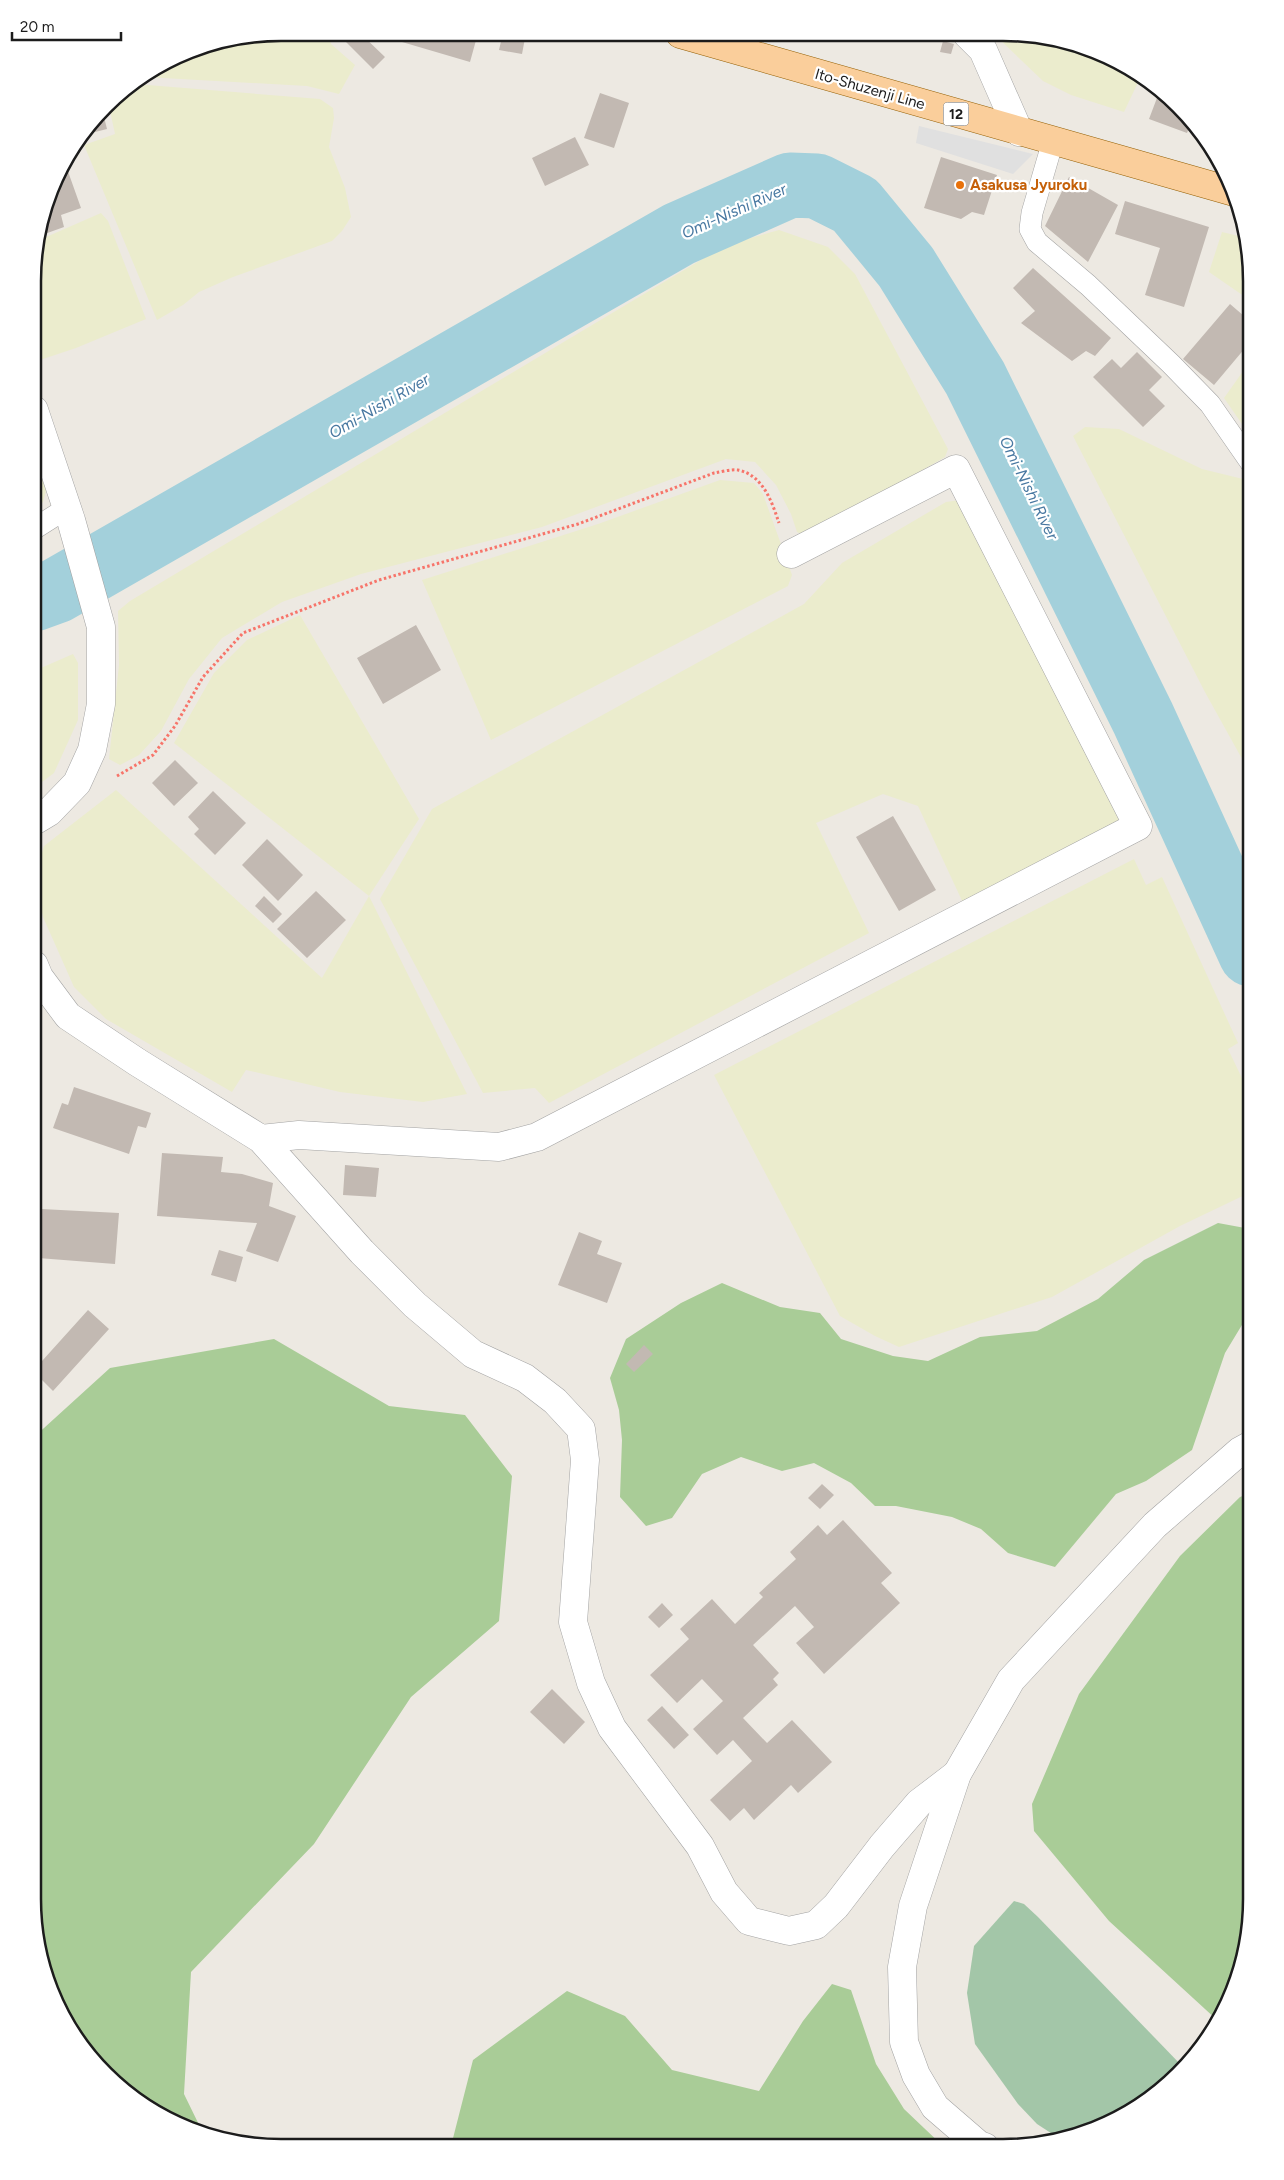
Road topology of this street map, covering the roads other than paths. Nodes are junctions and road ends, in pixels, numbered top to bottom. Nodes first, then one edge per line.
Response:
1 (704, 41) edge
2 (974, 41) edge
3 (1019, 132) junction
4 (1053, 141) junction
5 (1224, 189) edge
6 (41, 431) edge
7 (1243, 450) edge
8 (69, 514) junction
9 (41, 526) edge
10 (791, 554) road end
11 (41, 817) edge
12 (41, 980) edge
13 (262, 1139) junction
14 (1243, 1449) edge
15 (957, 1774) junction
16 (972, 2139) edge

1 - 3 main road, Ito-Shuzenji Line / 12
2 - 3 street
3 - 4 main road, Ito-Shuzenji Line / 12
4 - 5 main road, Ito-Shuzenji Line / 12
4 - 7 lane
6 - 8 street
8 - 9 lane
8 - 11 street
10 - 13 street
12 - 13 street
13 - 15 street
14 - 15 street
15 - 16 street

